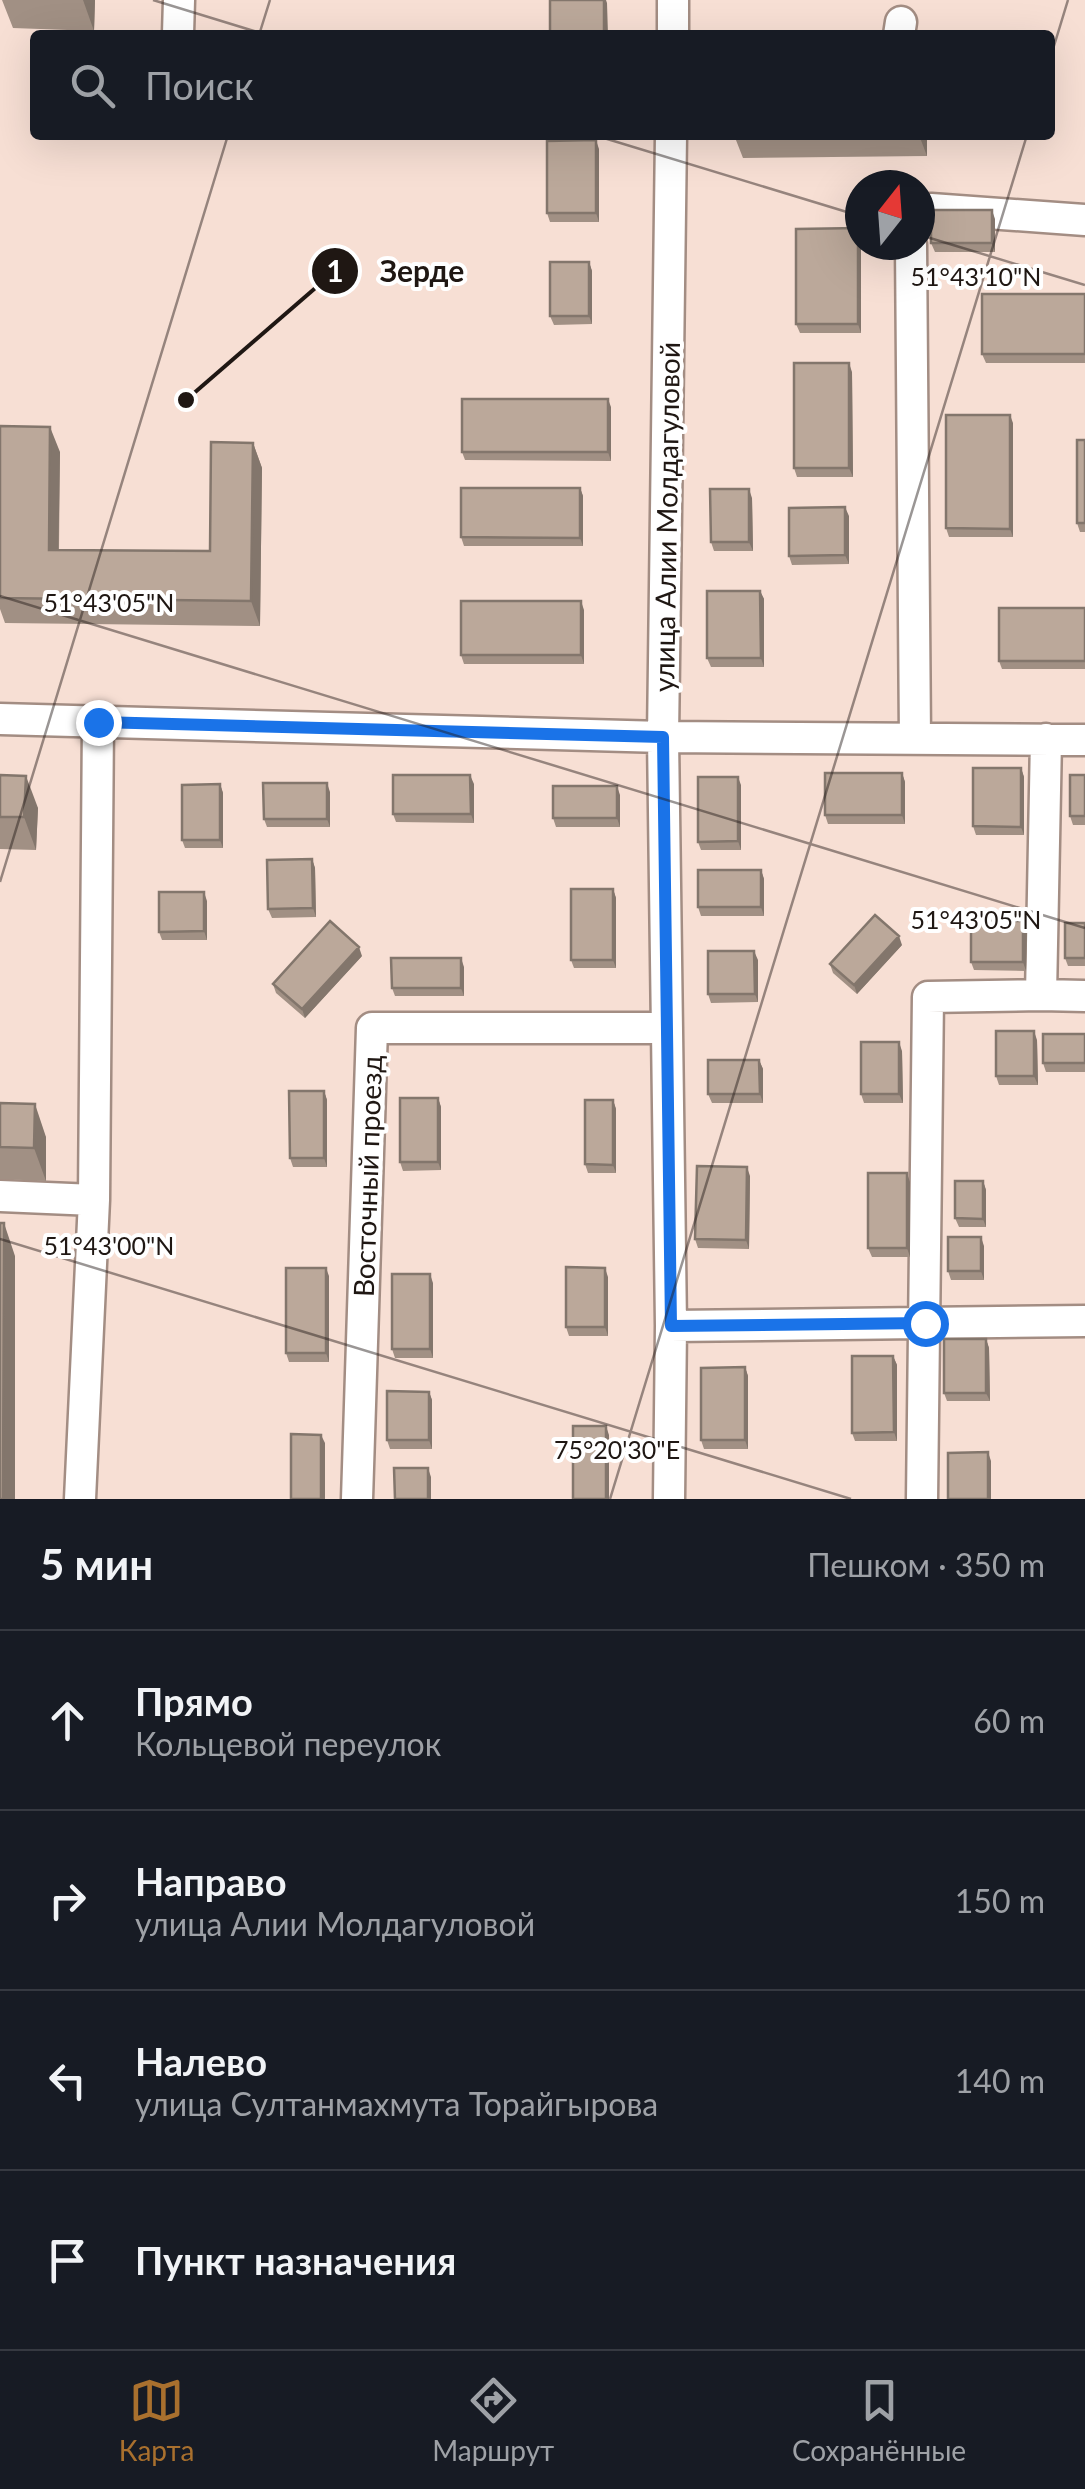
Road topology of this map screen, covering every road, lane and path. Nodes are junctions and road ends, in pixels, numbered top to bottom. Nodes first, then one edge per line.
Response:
1 (179, 0) edge
2 (673, 0) edge
3 (178, 30) edge
4 (672, 30) edge
5 (671, 140) edge
6 (935, 209) edge
7 (1085, 220) edge
8 (910, 260) edge
9 (0, 720) edge
10 (98, 722) junction
11 (663, 737) junction
12 (914, 738) junction
13 (1046, 739) junction
14 (1085, 740) edge
15 (1041, 995) junction
16 (1085, 996) edge
17 (667, 1028) junction
18 (0, 1196) edge
19 (94, 1200) junction
20 (1085, 1321) edge
21 (925, 1323) junction
22 (671, 1326) junction
23 (80, 1499) edge
24 (357, 1499) edge
25 (668, 1499) edge
26 (922, 1499) edge

1 - 3 street
2 - 4 street
5 - 11 street, улица Алии Молдагуловой
6 - 7 street
8 - 12 street
9 - 10 street
10 - 11 street
10 - 19 street
11 - 12 street
11 - 17 street, улица Алии Молдагуловой
12 - 13 street
13 - 14 street
13 - 15 street
15 - 16 street
15 - 21 street
17 - 22 street, улица Алии Молдагуловой
17 - 24 street, Восточный проезд
18 - 19 street
19 - 23 street
20 - 21 street
21 - 22 street
21 - 26 street
22 - 25 street, улица Алии Молдагуловой

